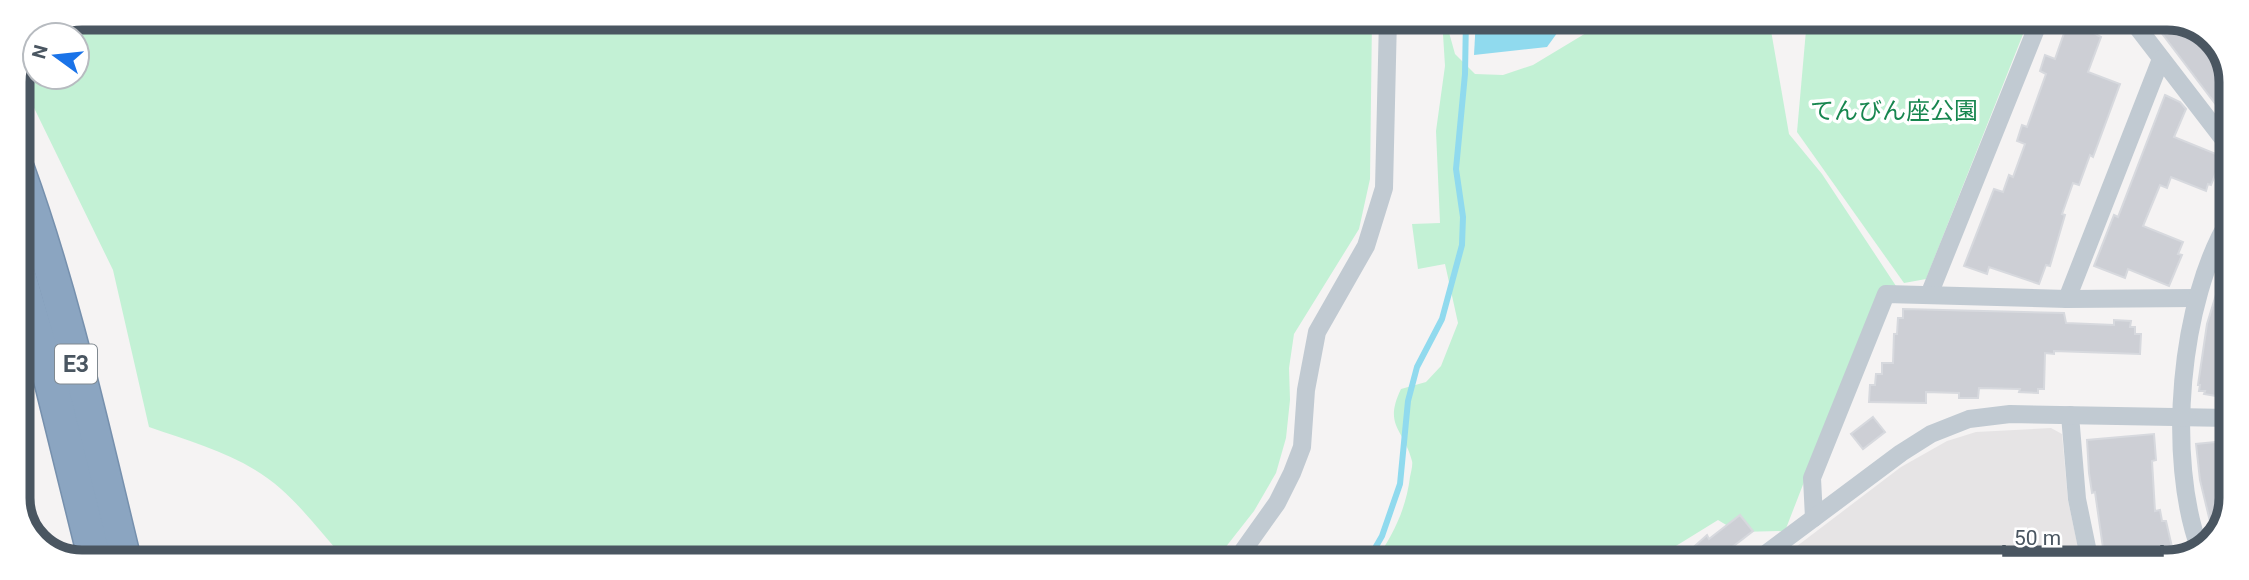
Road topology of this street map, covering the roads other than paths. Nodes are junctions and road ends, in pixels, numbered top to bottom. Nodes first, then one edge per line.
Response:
1 (1388, 30) edge
2 (2036, 30) edge
3 (2139, 30) edge
4 (2161, 59) junction
5 (2219, 134) edge
6 (30, 204) edge
7 (2219, 238) edge
8 (1929, 295) junction
9 (2197, 298) junction
10 (2067, 299) junction
11 (30, 312) edge
12 (2070, 415) junction
13 (2180, 418) junction
14 (2219, 418) edge
15 (1814, 518) junction
16 (2197, 540) edge
17 (91, 550) edge
18 (122, 550) edge
19 (1244, 550) edge
20 (1771, 550) edge
21 (2088, 550) edge

1 - 19 street
2 - 8 street
3 - 4 street
4 - 5 street
4 - 10 street
6 - 18 highway, E3
7 - 9 street
8 - 10 street
8 - 15 street
9 - 10 street
9 - 13 street
11 - 17 highway, E3
12 - 13 street
12 - 15 street
12 - 21 street
13 - 14 street
13 - 16 street
15 - 20 street

